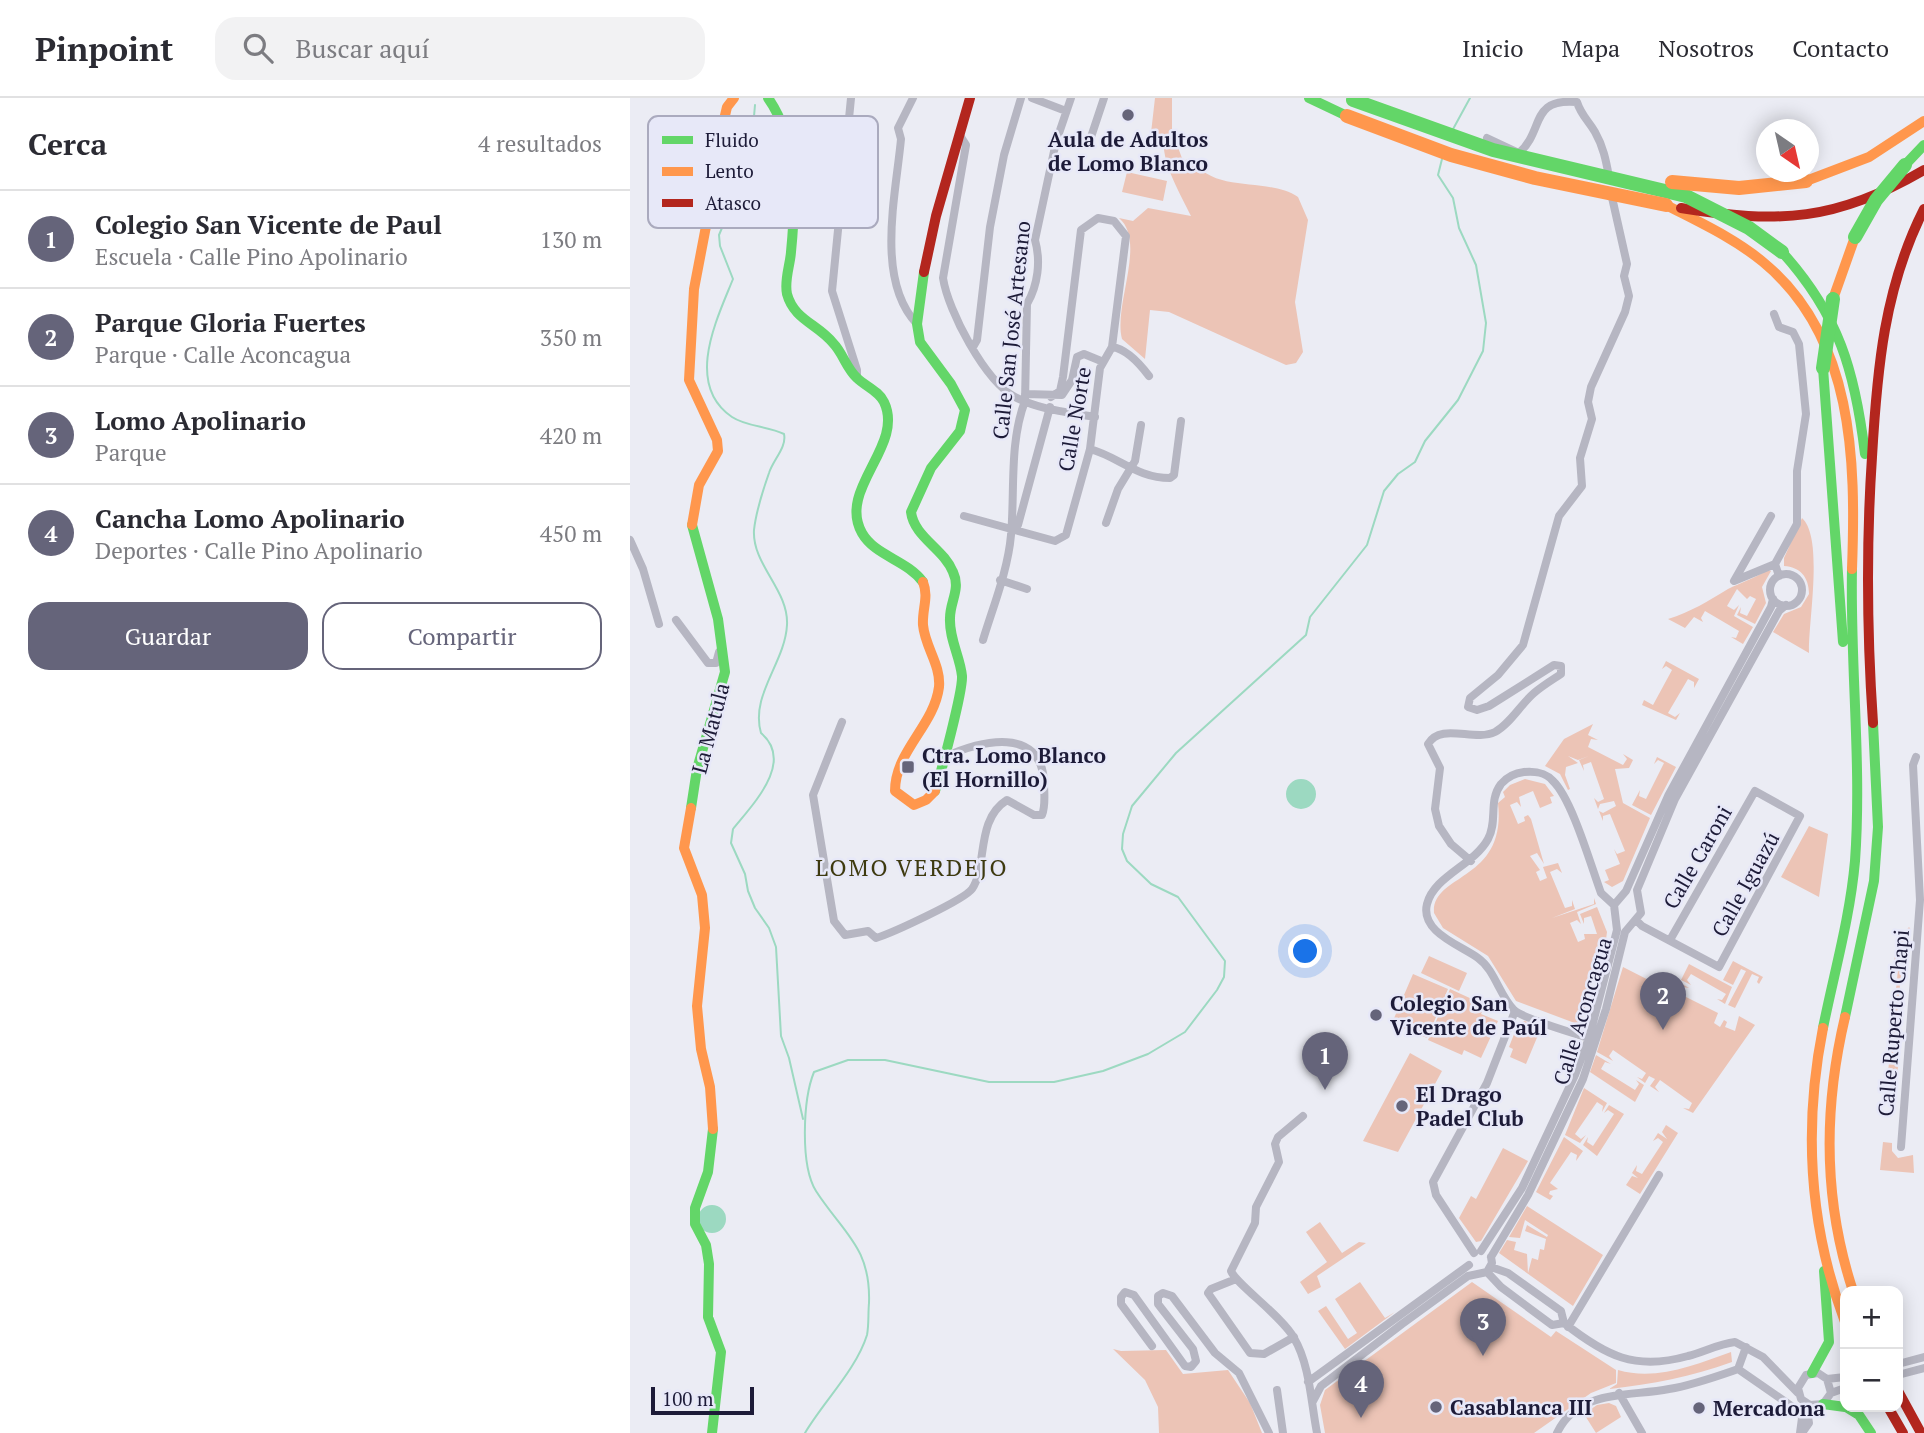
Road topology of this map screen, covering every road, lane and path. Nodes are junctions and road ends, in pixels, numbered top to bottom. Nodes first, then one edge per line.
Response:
1 (734, 98) edge
2 (768, 98) edge
3 (851, 98) edge
4 (914, 98) edge
5 (970, 98) edge
6 (1021, 98) edge
7 (1032, 98) edge
8 (1071, 98) edge
9 (1104, 98) edge
10 (1309, 98) edge
11 (1356, 99) edge
12 (1066, 111) junction
13 (723, 116) edge
14 (779, 116) edge
15 (849, 116) edge
16 (1924, 121) edge
17 (959, 134) junction
18 (1487, 138) dead end
19 (1090, 141) dead end
20 (1924, 145) edge
21 (1924, 170) edge
22 (1666, 205) junction
23 (1924, 209) edge
24 (706, 228) edge
25 (792, 228) edge
26 (838, 228) edge
27 (1774, 314) dead end
28 (917, 324) junction
29 (973, 347) junction
30 (1111, 347) junction
31 (1101, 361) junction
32 (1149, 376) dead end
33 (857, 378) junction
34 (1051, 397) junction
35 (1025, 398) junction
36 (1050, 409) junction
37 (1095, 417) junction
38 (1181, 421) dead end
39 (1141, 425) dead end
40 (1090, 449) junction
41 (1129, 470) junction
42 (1869, 487) junction
43 (964, 516) dead end
44 (1771, 516) dead end
45 (1106, 523) dead end
46 (1011, 528) junction
47 (630, 540) edge
48 (1775, 564) junction
49 (1779, 576) junction
50 (1000, 580) junction
51 (1027, 589) dead end
52 (1773, 598) junction
53 (1786, 605) junction
54 (718, 619) junction
55 (676, 620) dead end
56 (659, 624) dead end
57 (984, 640) dead end
58 (842, 722) dead end
59 (1852, 727) junction
60 (945, 757) junction
61 (1916, 757) dead end
62 (1755, 792) joint
63 (1471, 861) junction
64 (1639, 901) junction
65 (1616, 902) junction
66 (1922, 904) edge
67 (1616, 920) junction
68 (1634, 922) junction
69 (1670, 940) junction
70 (1515, 1011) junction
71 (1589, 1038) junction
72 (1303, 1116) dead end
73 (1901, 1147) dead end
74 (1659, 1175) dead end
75 (1477, 1252) junction
76 (1491, 1257) junction
77 (1469, 1265) junction
78 (1825, 1265) junction
79 (1489, 1270) junction
80 (1475, 1273) junction
81 (1505, 1273) junction
82 (1236, 1279) junction
83 (1497, 1283) junction
84 (1852, 1286) edge
85 (1840, 1308) edge
86 (1566, 1325) junction
87 (1294, 1337) junction
88 (1152, 1346) dead end
89 (1746, 1347) junction
90 (1924, 1357) edge
91 (1903, 1363) edge
92 (1738, 1369) junction
93 (1920, 1369) edge
94 (1903, 1374) edge
95 (1782, 1376) junction
96 (1807, 1376) junction
97 (1840, 1378) edge
98 (1828, 1379) junction
99 (1308, 1382) junction
100 (1277, 1390) dead end
101 (1840, 1391) edge
102 (1798, 1393) junction
103 (1619, 1394) junction
104 (1827, 1398) junction
105 (1903, 1398) edge
106 (1903, 1400) edge
107 (1806, 1404) junction
108 (1840, 1404) edge
109 (1312, 1405) junction
110 (1854, 1412) edge
111 (1888, 1412) edge
112 (1890, 1412) edge
113 (1924, 1422) edge
114 (712, 1433) edge
115 (1269, 1433) edge
116 (1283, 1433) edge
117 (1317, 1433) edge
118 (1557, 1433) edge
119 (1643, 1433) edge
120 (1801, 1433) edge
121 (1871, 1433) edge
122 (1894, 1433) edge
123 (1903, 1433) edge
124 (1921, 1433) edge

1 - 13 main road, La Matula
2 - 14 main road
3 - 15 street
4 - 28 street
5 - 17 main road
6 - 29 street
7 - 12 street
8 - 12 street, Calle San José Artesano
9 - 19 street
10 - 22 main road, bridge
11 - 16 main road, bridge
11 - 42 main road, bridge
12 - 35 street, Calle San José Artesano
17 - 28 main road
17 - 29 street
18 - 63 street
20 - 59 main road, bridge
21 - 22 main road, bridge
22 - 59 main road
23 - 42 main road
24 - 54 main road, La Matula
25 - 33 main road
26 - 33 street
27 - 48 street
28 - 60 main road
29 - 35 street
30 - 31 street, Calle Norte
30 - 32 street
30 - 34 street
31 - 34 street
31 - 37 street, Calle Norte
33 - 60 main road
34 - 35 street
34 - 36 street
35 - 36 street
35 - 46 street, Calle San José Artesano
36 - 37 street
36 - 46 street
37 - 40 street, Calle Norte
38 - 41 street
39 - 41 street
40 - 41 street
40 - 46 street, Calle Norte
41 - 45 street
42 - 84 main road
43 - 46 street
44 - 48 street
46 - 50 street
47 - 56 street
48 - 49 street
49 - 52 street
49 - 53 street
50 - 51 street
50 - 57 street
52 - 53 street
52 - 65 street
53 - 64 street
54 - 55 street
54 - 114 main road, La Matula
58 - 60 street
59 - 78 main road
61 - 66 street, Calle Ruperto Chapi
62 - 69 street, Calle Caroni
62 - 69 street, Calle Iguazú
63 - 65 street
63 - 70 street
64 - 65 street
64 - 68 street
65 - 67 street
66 - 73 street, Calle Ruperto Chapi
67 - 68 street
67 - 71 street, Calle Aconcagua
68 - 69 street
68 - 76 street, Calle Aconcagua
70 - 71 street
70 - 75 street
71 - 75 street, Calle Aconcagua
72 - 82 street
74 - 86 street
75 - 76 street
75 - 77 street, Calle Aconcagua
76 - 79 street
77 - 80 street
77 - 99 street
78 - 85 main road
78 - 96 main road
79 - 80 street
79 - 81 street
79 - 83 street
80 - 109 street
81 - 83 street
81 - 86 street
82 - 87 street
82 - 87 street
83 - 86 street
86 - 89 street
87 - 99 street
88 - 115 street
89 - 92 street
89 - 95 street
90 - 91 street
92 - 103 street
92 - 120 street
93 - 94 street
95 - 96 street
95 - 102 street
96 - 98 street
96 - 102 street
97 - 98 street
98 - 104 street
99 - 109 street
100 - 116 street
101 - 104 street
102 - 107 street
103 - 118 street
103 - 119 street
104 - 107 street
104 - 108 main road
105 - 113 main road
106 - 124 main road
107 - 120 street
109 - 117 street
110 - 121 main road
111 - 122 main road
112 - 123 main road

